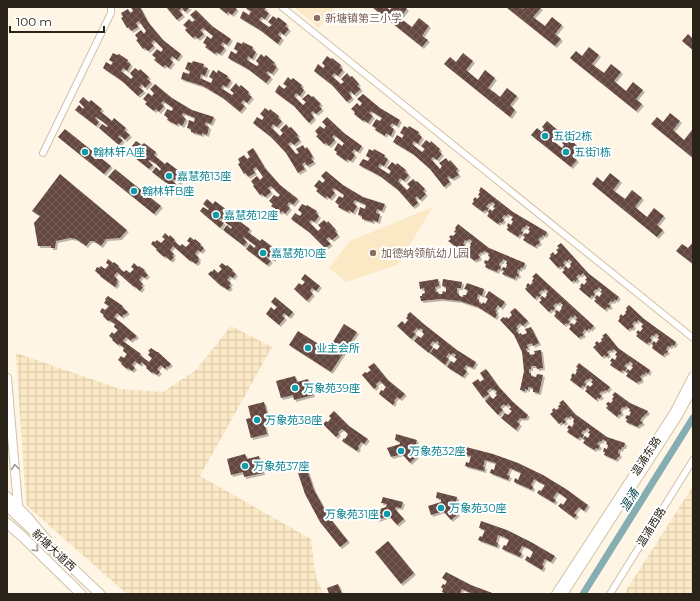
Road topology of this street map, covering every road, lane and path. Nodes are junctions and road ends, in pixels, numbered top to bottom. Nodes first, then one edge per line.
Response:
1 (111, 7) edge
2 (282, 7) edge
3 (43, 153) dead end
4 (693, 338) edge
5 (693, 376) edge
6 (7, 378) edge
7 (693, 388) edge
8 (693, 460) edge
9 (7, 496) edge
10 (7, 506) edge
11 (18, 506) junction
12 (7, 523) edge
13 (55, 551) junction
14 (81, 594) edge
15 (100, 594) edge
16 (556, 594) edge
17 (563, 594) edge
18 (610, 594) edge

1 - 3 street
2 - 4 street
5 - 16 street, 温涌东路
11 -> 6 street
7 - 17 street, 温涌东路
8 - 18 street, 温涌西路
9 - 11 street
10 - 13 main road, 新塘大道西
11 - 13 street
12 -> 14 main road, 新塘大道西
13 - 15 main road, 新塘大道西

